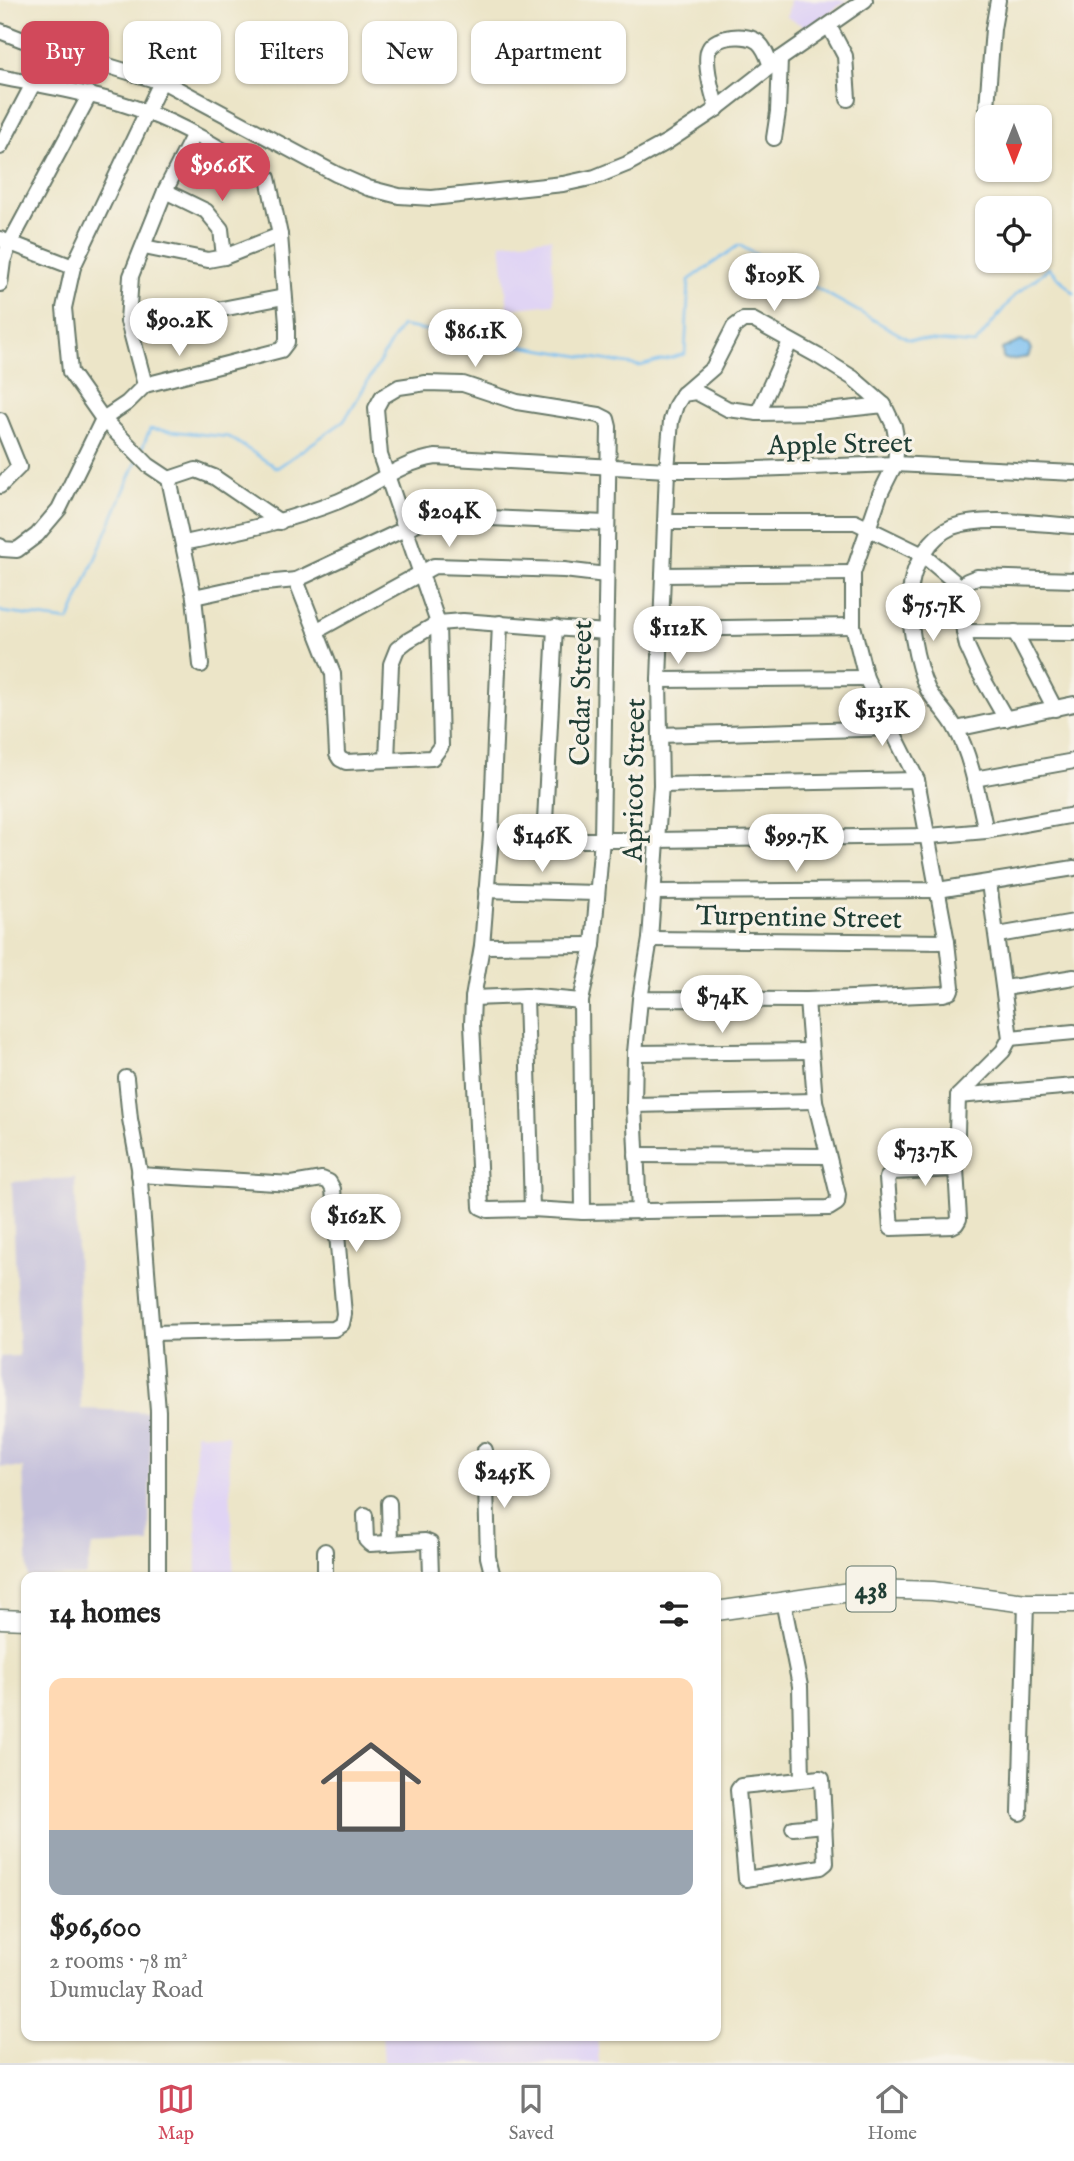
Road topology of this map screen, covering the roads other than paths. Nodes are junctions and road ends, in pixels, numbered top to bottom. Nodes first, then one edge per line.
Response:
1 (864, 0) edge
2 (998, 0) edge
3 (829, 26) junction
4 (0, 31) edge
5 (776, 62) junction
6 (123, 70) edge
7 (0, 77) edge
8 (21, 81) edge
9 (33, 84) joint
10 (164, 84) edge
11 (167, 84) edge
12 (90, 94) junction
13 (848, 99) dead end
14 (987, 105) edge
15 (716, 108) junction
16 (148, 115) junction
17 (194, 134) junction
18 (774, 138) dead end
19 (2, 140) edge
20 (164, 191) junction
21 (280, 235) junction
22 (5, 241) edge
23 (144, 247) junction
24 (224, 257) junction
25 (73, 267) junction
26 (0, 284) edge
27 (284, 297) junction
28 (128, 321) junction
29 (790, 342) junction
30 (145, 385) junction
31 (683, 394) junction
32 (884, 405) junction
33 (758, 413) junction
34 (0, 420) edge
35 (107, 424) junction
36 (895, 464) junction
37 (608, 467) junction
38 (667, 470) junction
39 (1074, 473) edge
40 (388, 476) junction
41 (169, 479) junction
42 (0, 486) edge
43 (280, 522) junction
44 (666, 522) junction
45 (606, 523) junction
46 (861, 525) junction
47 (1074, 526) edge
48 (405, 528) junction
49 (184, 543) junction
50 (0, 546) edge
51 (923, 555) junction
52 (421, 573) junction
53 (853, 573) junction
54 (606, 575) junction
55 (663, 575) junction
56 (296, 580) junction
57 (1074, 580) edge
58 (962, 588) junction
59 (194, 597) junction
60 (438, 623) junction
61 (500, 623) junction
62 (853, 626) junction
63 (555, 627) junction
64 (663, 629) junction
65 (316, 631) junction
66 (606, 632) junction
67 (964, 632) junction
68 (1015, 632) junction
69 (1074, 634) edge
70 (201, 665) dead end
71 (866, 678) junction
72 (659, 680) junction
73 (1074, 705) edge
74 (1055, 709) junction
75 (1006, 719) junction
76 (892, 728) junction
77 (956, 729) junction
78 (660, 734) junction
79 (387, 760) junction
80 (1074, 761) edge
81 (974, 779) junction
82 (917, 780) junction
83 (661, 785) junction
84 (1074, 816) edge
85 (986, 831) junction
86 (491, 836) junction
87 (929, 836) junction
88 (602, 839) junction
89 (544, 840) junction
90 (656, 840) junction
91 (1074, 868) edge
92 (989, 883) junction
93 (486, 890) junction
94 (938, 890) junction
95 (654, 892) junction
96 (596, 893) junction
97 (1074, 922) edge
98 (998, 934) junction
99 (650, 939) junction
100 (947, 942) junction
101 (593, 945) junction
102 (482, 946) junction
103 (1074, 977) edge
104 (1005, 988) junction
105 (526, 996) junction
106 (473, 998) junction
107 (640, 999) junction
108 (807, 1000) junction
109 (581, 1001) junction
110 (1074, 1032) edge
111 (1010, 1038) junction
112 (811, 1051) junction
113 (635, 1054) junction
114 (125, 1078) dead end
115 (1074, 1086) edge
116 (958, 1096) junction
117 (815, 1101) junction
118 (634, 1105) junction
119 (636, 1155) junction
120 (827, 1156) junction
121 (956, 1169) junction
122 (139, 1175) junction
123 (532, 1209) junction
124 (583, 1212) junction
125 (639, 1212) junction
126 (152, 1333) junction
127 (485, 1450) dead end
128 (389, 1503) dead end
129 (365, 1515) dead end
130 (390, 1542) junction
131 (325, 1551) dead end
132 (158, 1572) edge
133 (325, 1572) edge
134 (430, 1572) edge
135 (492, 1572) edge
136 (783, 1601) junction
137 (1074, 1603) edge
138 (1026, 1604) junction
139 (721, 1610) edge
140 (0, 1619) edge
141 (21, 1620) edge
142 (802, 1779) junction
143 (1020, 1813) dead end
144 (825, 1825) junction
145 (793, 1828) dead end

1 - 3 street
2 - 14 street
3 - 5 street
3 - 13 street
4 - 6 street
5 - 15 street
5 - 15 street
5 - 18 street
7 - 8 street
9 - 12 street
9 - 19 street
10 - 16 street
11 - 15 street
12 - 16 street
12 - 22 street
16 - 17 street
16 - 25 street
17 - 20 street
17 - 21 street
20 - 23 street
20 - 24 street
21 - 24 street
21 - 27 street
22 - 25 street
22 - 26 street
23 - 24 street
23 - 28 street
25 - 35 street
27 - 28 street
27 - 30 street
28 - 30 street
29 - 31 street
29 - 32 street
29 - 33 street
30 - 35 street
31 - 33 street
31 - 38 street, Apricot Street
32 - 33 street
32 - 36 street
34 - 42 street
35 - 41 street
35 - 50 street
36 - 38 street, Apple Street
36 - 39 street, Apple Street
36 - 46 street
37 - 38 street, Apple Street
37 - 40 street, Apple Street
37 - 40 street, Cedar Street
37 - 45 street, Cedar Street
38 - 44 street, Apricot Street
40 - 43 street, Apple Street
40 - 48 street
41 - 43 street
41 - 49 street
43 - 49 street, Apple Street
44 - 46 street
44 - 55 street, Apricot Street
45 - 48 street
45 - 54 street, Cedar Street
46 - 51 street
46 - 53 street
47 - 51 street
48 - 52 street
48 - 56 street
49 - 59 street
51 - 58 street
51 - 77 street
52 - 54 street
52 - 60 street
52 - 65 street
53 - 55 street
53 - 62 street
54 - 66 street, Cedar Street
55 - 64 street, Apricot Street
56 - 59 street
56 - 65 street
57 - 58 street
58 - 67 street
59 - 70 street
60 - 61 street
60 - 79 street
60 - 79 street
61 - 63 street
61 - 86 street
62 - 64 street
62 - 71 street
63 - 66 street
63 - 89 street
64 - 72 street, Apricot Street
65 - 79 street
66 - 88 street, Cedar Street
67 - 68 street
67 - 75 street
68 - 69 street
68 - 74 street
71 - 72 street
71 - 76 street
72 - 78 street, Apricot Street
73 - 74 street
74 - 75 street
75 - 77 street
76 - 78 street
76 - 82 street
77 - 81 street
78 - 83 street, Apricot Street
80 - 81 street
81 - 85 street
82 - 83 street
82 - 87 street
83 - 90 street, Apricot Street
84 - 85 street
85 - 87 street
86 - 89 street
86 - 93 street
87 - 90 street
87 - 94 street
88 - 89 street
88 - 90 street
88 - 96 street, Cedar Street
90 - 95 street, Apricot Street
91 - 92 street
92 - 94 street
92 - 98 street
93 - 96 street
93 - 102 street
94 - 95 street
94 - 100 street
95 - 99 street, Apricot Street
96 - 101 street, Cedar Street
97 - 98 street
98 - 104 street
99 - 100 street, Turpentine Street
99 - 107 street, Apricot Street
100 - 108 street
101 - 102 street
101 - 109 street, Cedar Street
102 - 106 street
103 - 104 street
104 - 111 street
105 - 106 street
105 - 109 street
105 - 123 street
106 - 123 street
107 - 108 street
107 - 113 street, Apricot Street
108 - 112 street
109 - 124 street, Cedar Street
110 - 111 street
111 - 116 street
112 - 113 street
112 - 117 street
113 - 118 street, Apricot Street
114 - 122 street
115 - 116 street
116 - 121 street
117 - 118 street
117 - 120 street
118 - 119 street, Apricot Street
119 - 120 street
119 - 125 street, Apricot Street
120 - 125 street
121 - 121 street
122 - 126 street
122 - 126 street
123 - 124 street
124 - 125 street
126 - 132 street
127 - 135 street
128 - 130 street
129 - 130 street
130 - 134 street
131 - 133 street
136 - 138 main road, 438
136 - 139 main road, 438
136 - 142 street
137 - 138 main road, 438
138 - 143 street
140 - 141 main road
142 - 144 street
142 - 144 street
144 - 145 street

